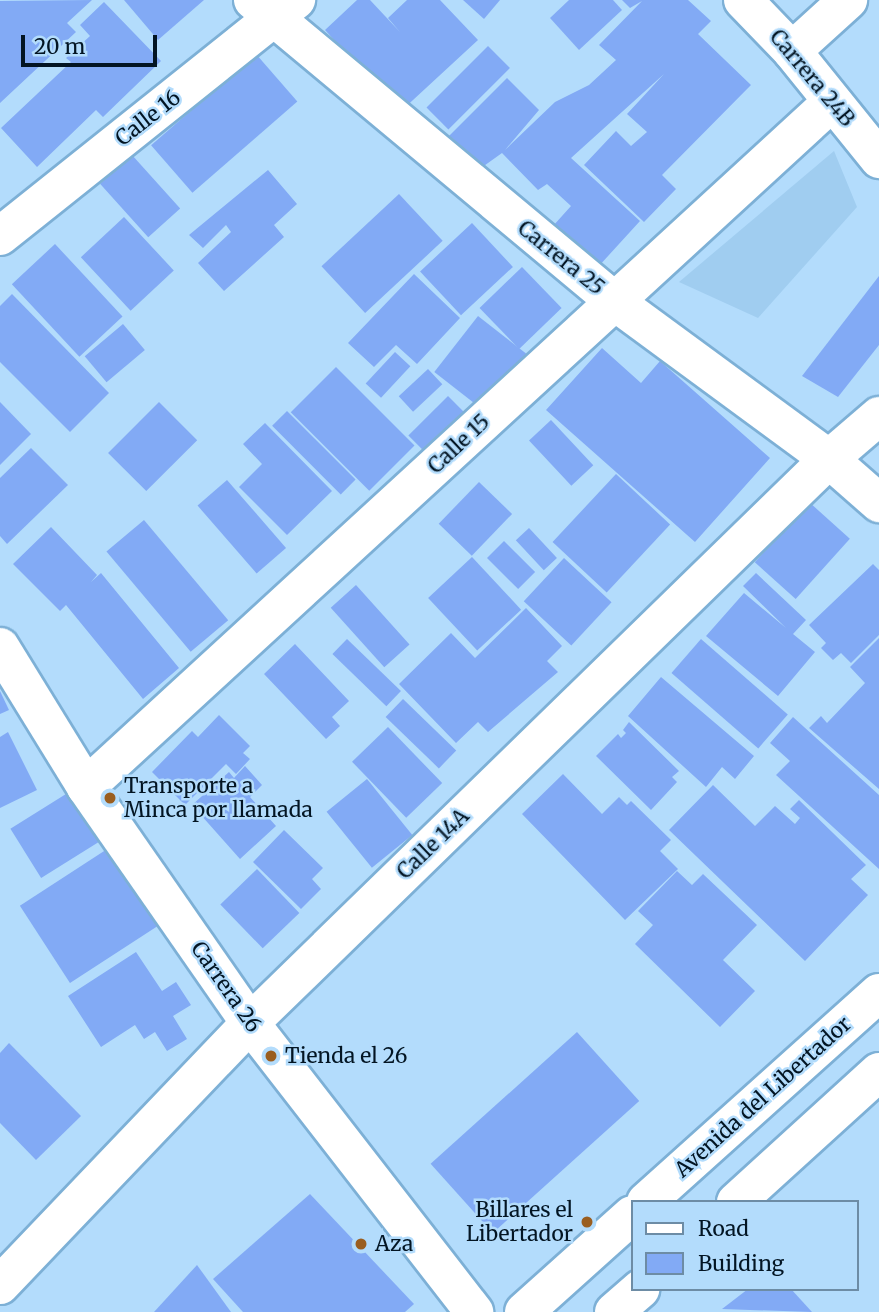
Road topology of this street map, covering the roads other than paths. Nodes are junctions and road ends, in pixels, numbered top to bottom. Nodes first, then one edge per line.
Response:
1 (743, 0) edge
2 (848, 0) edge
3 (274, 7) edge
4 (792, 51) junction
5 (832, 102) junction
6 (879, 159) edge
7 (4, 223) edge
8 (614, 301) junction
9 (879, 416) edge
10 (829, 459) junction
11 (879, 503) edge
12 (0, 647) edge
13 (86, 788) junction
14 (879, 993) edge
15 (250, 1023) junction
16 (879, 1072) edge
17 (648, 1200) edge
18 (738, 1200) edge
19 (630, 1216) edge
20 (0, 1284) edge
21 (638, 1291) edge
22 (474, 1312) edge
23 (524, 1312) edge
24 (614, 1312) edge

1 - 4 street, Carrera 24B
2 - 4 street
3 - 7 street, Calle 16
3 - 8 street, Carrera 25
4 - 5 street, Carrera 24B
5 - 6 street, Carrera 24B
5 - 8 street, Calle 15
8 - 10 street, Carrera 25
8 - 13 street, Calle 15
9 - 10 street, Calle 14A
10 - 11 street, Carrera 25
10 - 15 street, Calle 14A
12 - 13 street, Carrera 26
13 - 15 street, Carrera 26
14 - 17 street, Avenida del Libertador
15 - 20 street, Calle 14A
15 - 22 street, Carrera 26
16 - 18 street
19 - 23 street
21 - 24 street

